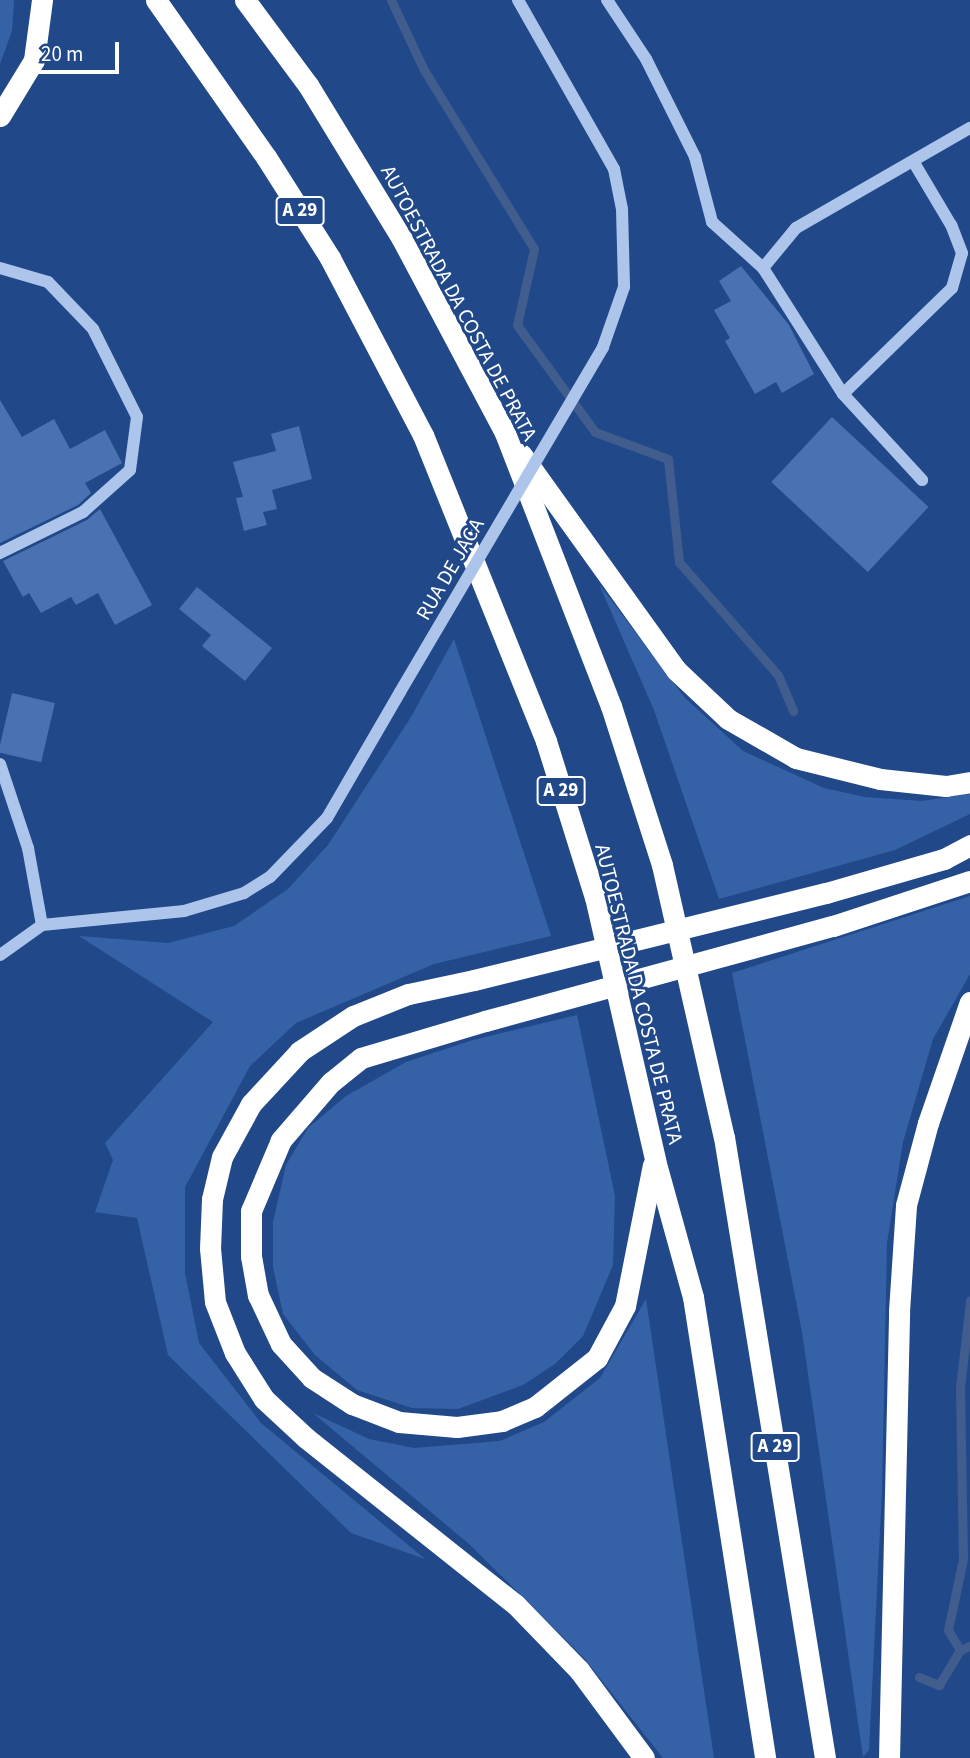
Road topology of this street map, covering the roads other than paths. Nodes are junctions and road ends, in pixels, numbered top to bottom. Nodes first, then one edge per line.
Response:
1 (42, 0) edge
2 (156, 0) edge
3 (245, 0) edge
4 (518, 0) edge
5 (607, 0) edge
6 (0, 116) edge
7 (970, 128) edge
8 (913, 160) junction
9 (1, 267) edge
10 (763, 268) junction
11 (843, 394) junction
12 (505, 433) junction
13 (922, 480) dead end
14 (0, 553) edge
15 (0, 764) edge
16 (970, 782) edge
17 (970, 845) edge
18 (970, 881) edge
19 (42, 925) junction
20 (0, 955) edge
21 (970, 1002) edge
22 (654, 1160) junction
23 (644, 1758) edge
24 (765, 1758) edge
25 (825, 1758) edge
26 (888, 1758) edge

1 - 6 highway
2 - 22 highway, AUTOESTRADA DA COSTA DE PRATA / A 29
3 - 12 highway, AUTOESTRADA DA COSTA DE PRATA / A 29
4 - 19 street, RUA DE JACA, bridge
5 - 10 street
7 - 8 street
8 - 10 street
8 - 11 street
9 - 14 street
10 - 11 street
11 - 13 street
12 - 16 highway
12 - 25 highway, AUTOESTRADA DA COSTA DE PRATA / A 29
15 - 19 street
17 - 23 highway, bridge
18 - 22 highway, bridge
19 - 20 street, RUA DE JACA
21 - 26 highway
22 - 24 highway, AUTOESTRADA DA COSTA DE PRATA / A 29

